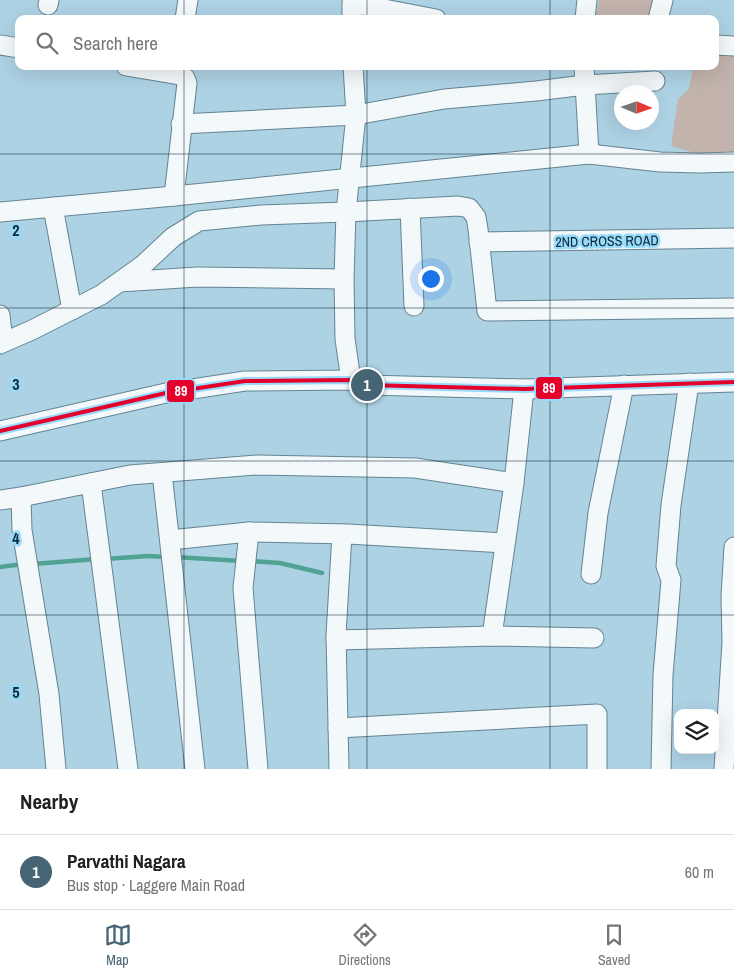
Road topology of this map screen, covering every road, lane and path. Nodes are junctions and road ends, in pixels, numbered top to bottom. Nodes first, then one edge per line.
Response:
1 (188, 0) edge
2 (588, 0) edge
3 (663, 0) edge
4 (348, 7) edge
5 (186, 15) edge
6 (407, 15) edge
7 (586, 15) edge
8 (659, 15) edge
9 (0, 45) edge
10 (719, 45) edge
11 (734, 46) edge
12 (15, 47) edge
13 (150, 70) edge
14 (353, 70) edge
15 (585, 76) edge
16 (655, 80) dead end
17 (356, 115) junction
18 (181, 124) junction
19 (589, 154) junction
20 (734, 162) edge
21 (349, 178) junction
22 (174, 196) junction
23 (53, 207) junction
24 (410, 208) junction
25 (0, 212) edge
26 (346, 212) junction
27 (734, 238) edge
28 (479, 242) junction
29 (344, 279) junction
30 (119, 282) junction
31 (414, 306) dead end
32 (734, 308) edge
33 (72, 310) junction
34 (0, 315) edge
35 (1, 343) edge
36 (351, 380) junction
37 (734, 382) edge
38 (689, 383) junction
39 (624, 385) junction
40 (524, 389) junction
41 (0, 432) edge
42 (162, 472) junction
43 (514, 482) junction
44 (92, 483) junction
45 (20, 497) junction
46 (0, 500) edge
47 (249, 532) junction
48 (342, 534) junction
49 (170, 540) junction
50 (505, 543) junction
51 (734, 546) edge
52 (591, 574) dead end
53 (492, 636) junction
54 (594, 638) dead end
55 (336, 640) junction
56 (733, 642) edge
57 (338, 728) junction
58 (56, 769) edge
59 (128, 769) edge
60 (195, 769) edge
61 (258, 769) edge
62 (340, 769) edge
63 (597, 769) edge
64 (661, 769) edge
65 (724, 769) edge

1 - 5 street
2 - 7 street
3 - 8 street
4 - 6 street
9 - 12 street
10 - 11 street
13 - 18 street
14 - 17 street
15 - 16 street
15 - 17 street
15 - 19 street
17 - 18 street
17 - 21 street
18 - 22 street
19 - 20 street
19 - 21 street
21 - 22 street
21 - 26 street
22 - 23 street
23 - 25 street
23 - 33 street
24 - 26 street
24 - 28 street
24 - 31 street
26 - 29 street
26 - 30 street
27 - 28 street, 2ND CROSS ROAD
28 - 32 street
29 - 30 street
29 - 36 street
30 - 33 street
33 - 35 street
34 - 35 street
36 - 40 street
36 - 41 street
37 - 38 street
38 - 39 street
38 - 64 street
39 - 40 street
39 - 52 street
40 - 43 street
42 - 43 street
42 - 44 street
42 - 49 street
43 - 50 street
44 - 45 street
44 - 59 street
45 - 46 street
45 - 58 street
47 - 48 street
47 - 49 street
47 - 61 street
48 - 50 street
48 - 55 street
49 - 60 street
50 - 53 street
51 - 56 street
53 - 54 street
53 - 55 street
55 - 57 street
56 - 65 street
57 - 62 street
57 - 63 street

